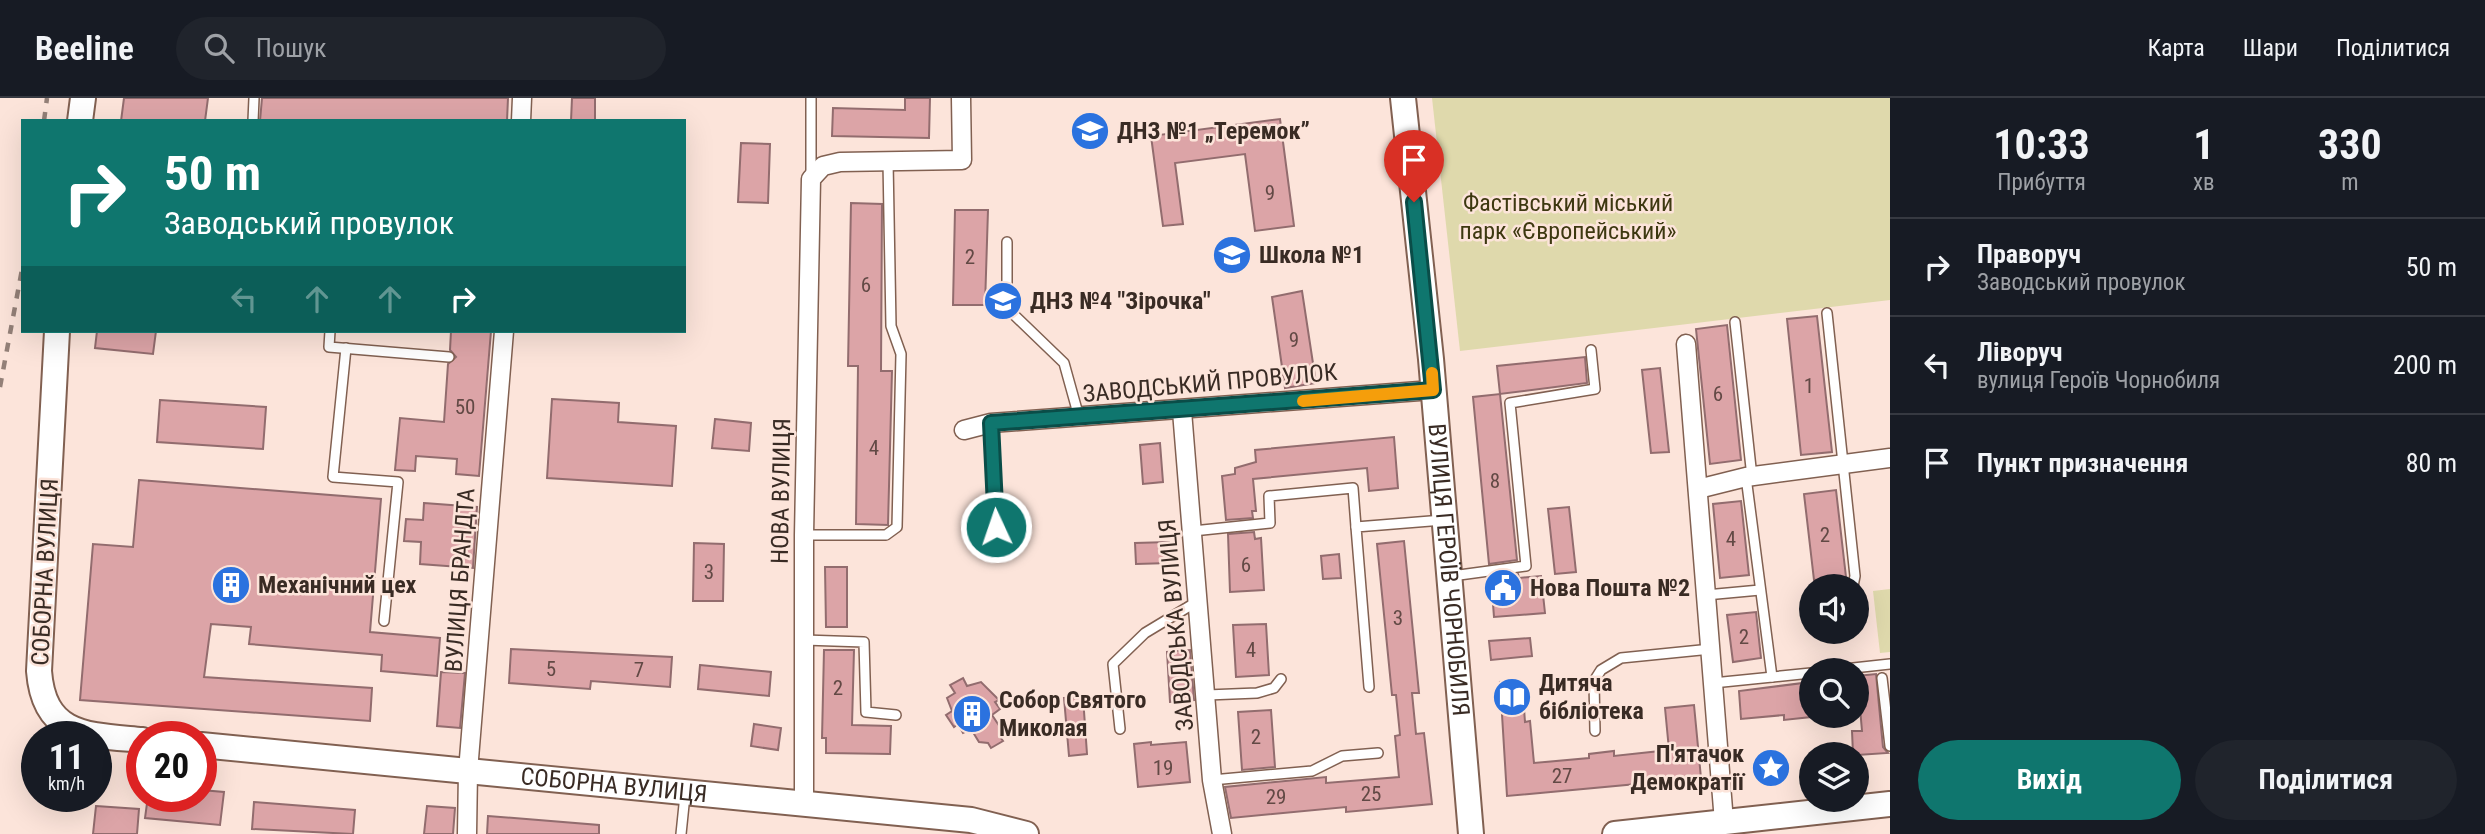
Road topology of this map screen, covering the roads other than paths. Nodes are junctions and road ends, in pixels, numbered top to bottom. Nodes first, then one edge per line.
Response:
1 (83, 98) edge
2 (254, 98) edge
3 (522, 98) edge
4 (811, 98) edge
5 (961, 98) edge
6 (1403, 98) edge
7 (79, 119) edge
8 (253, 119) edge
9 (521, 119) edge
10 (888, 161) junction
11 (811, 179) junction
12 (1007, 242) dead end
13 (1827, 313) dead end
14 (1735, 322) dead end
15 (57, 333) edge
16 (330, 333) edge
17 (503, 333) edge
18 (1686, 344) dead end
19 (346, 348) junction
20 (1591, 350) dead end
21 (449, 357) dead end
22 (1433, 390) junction
23 (1182, 411) junction
24 (1079, 418) junction
25 (991, 423) junction
26 (964, 430) dead end
27 (1890, 458) edge
28 (1842, 465) junction
29 (1749, 477) junction
30 (1698, 489) junction
31 (1445, 520) junction
32 (996, 527) dead end
33 (1356, 527) junction
34 (1193, 531) junction
35 (804, 535) junction
36 (1855, 574) edge
37 (1449, 576) junction
38 (1760, 590) junction
39 (1706, 595) junction
40 (1199, 600) junction
41 (384, 621) dead end
42 (804, 640) junction
43 (1711, 649) junction
44 (1890, 664) edge
45 (1869, 666) edge
46 (1799, 674) edge
47 (1772, 677) junction
48 (1882, 678) dead end
49 (1280, 679) dead end
50 (1713, 683) junction
51 (1369, 687) dead end
52 (1208, 695) junction
53 (896, 715) dead end
54 (1120, 729) dead end
55 (1595, 732) dead end
56 (126, 738) edge
57 (1890, 746) edge
58 (217, 747) edge
59 (1378, 753) dead end
60 (468, 771) junction
61 (1212, 779) junction
62 (685, 793) junction
63 (804, 803) junction
64 (1890, 804) edge
65 (1724, 822) junction
66 (974, 827) edge
67 (467, 834) edge
68 (681, 834) edge
69 (1026, 834) edge
70 (1222, 834) edge
71 (1471, 834) edge
72 (1615, 834) edge

1 - 7 main road
2 - 8 lane
3 - 9 street
4 - 11 lane
5 - 10 street
6 - 22 main road, ВУЛИЦЯ ГЕРОЇВ ЧОРНОБИЛЯ
10 - 11 street
10 - 35 lane
11 - 35 street, НОВА ВУЛИЦЯ
12 - 24 lane
13 - 28 lane
14 - 29 lane
15 - 56 main road, СОБОРНА ВУЛИЦЯ
16 - 19 lane
17 - 60 street, ВУЛИЦЯ БРАНДТА
18 - 30 street
19 - 21 lane
19 - 41 lane
20 - 37 lane
22 - 23 street, ЗАВОДСЬКИЙ ПРОВУЛОК
22 - 31 main road, ВУЛИЦЯ ГЕРОЇВ ЧОРНОБИЛЯ
23 - 24 street, ЗАВОДСЬКИЙ ПРОВУЛОК
23 - 34 street, ЗАВОДСЬКА ВУЛИЦЯ
24 - 25 street, ЗАВОДСЬКИЙ ПРОВУЛОК
25 - 26 street, ЗАВОДСЬКИЙ ПРОВУЛОК
25 - 32 lane
27 - 28 street
28 - 29 street
28 - 36 lane
29 - 30 street
29 - 38 lane
30 - 39 street
31 - 33 lane
31 - 37 main road, ВУЛИЦЯ ГЕРОЇВ ЧОРНОБИЛЯ
33 - 34 lane
33 - 51 lane
34 - 40 street, ЗАВОДСЬКА ВУЛИЦЯ
35 - 42 street, НОВА ВУЛИЦЯ
37 - 71 main road, ВУЛИЦЯ ГЕРОЇВ ЧОРНОБИЛЯ
38 - 39 lane
38 - 47 lane
39 - 43 street
40 - 52 street, ЗАВОДСЬКА ВУЛИЦЯ
40 - 54 lane
42 - 53 lane
42 - 63 street, НОВА ВУЛИЦЯ
43 - 50 street
43 - 55 lane
44 - 45 lane
46 - 47 lane
47 - 50 lane
48 - 57 lane
49 - 52 lane
50 - 65 street
52 - 61 street, ЗАВОДСЬКА ВУЛИЦЯ
58 - 60 main road, СОБОРНА ВУЛИЦЯ
59 - 61 lane
60 - 62 main road, СОБОРНА ВУЛИЦЯ
60 - 67 street, ВУЛИЦЯ БРАНДТА
61 - 70 street, ЗАВОДСЬКА ВУЛИЦЯ
62 - 63 main road, СОБОРНА ВУЛИЦЯ
62 - 68 lane
63 - 66 main road, СОБОРНА ВУЛИЦЯ
64 - 65 main road
65 - 72 main road
66 - 69 main road, СОБОРНА ВУЛИЦЯ

